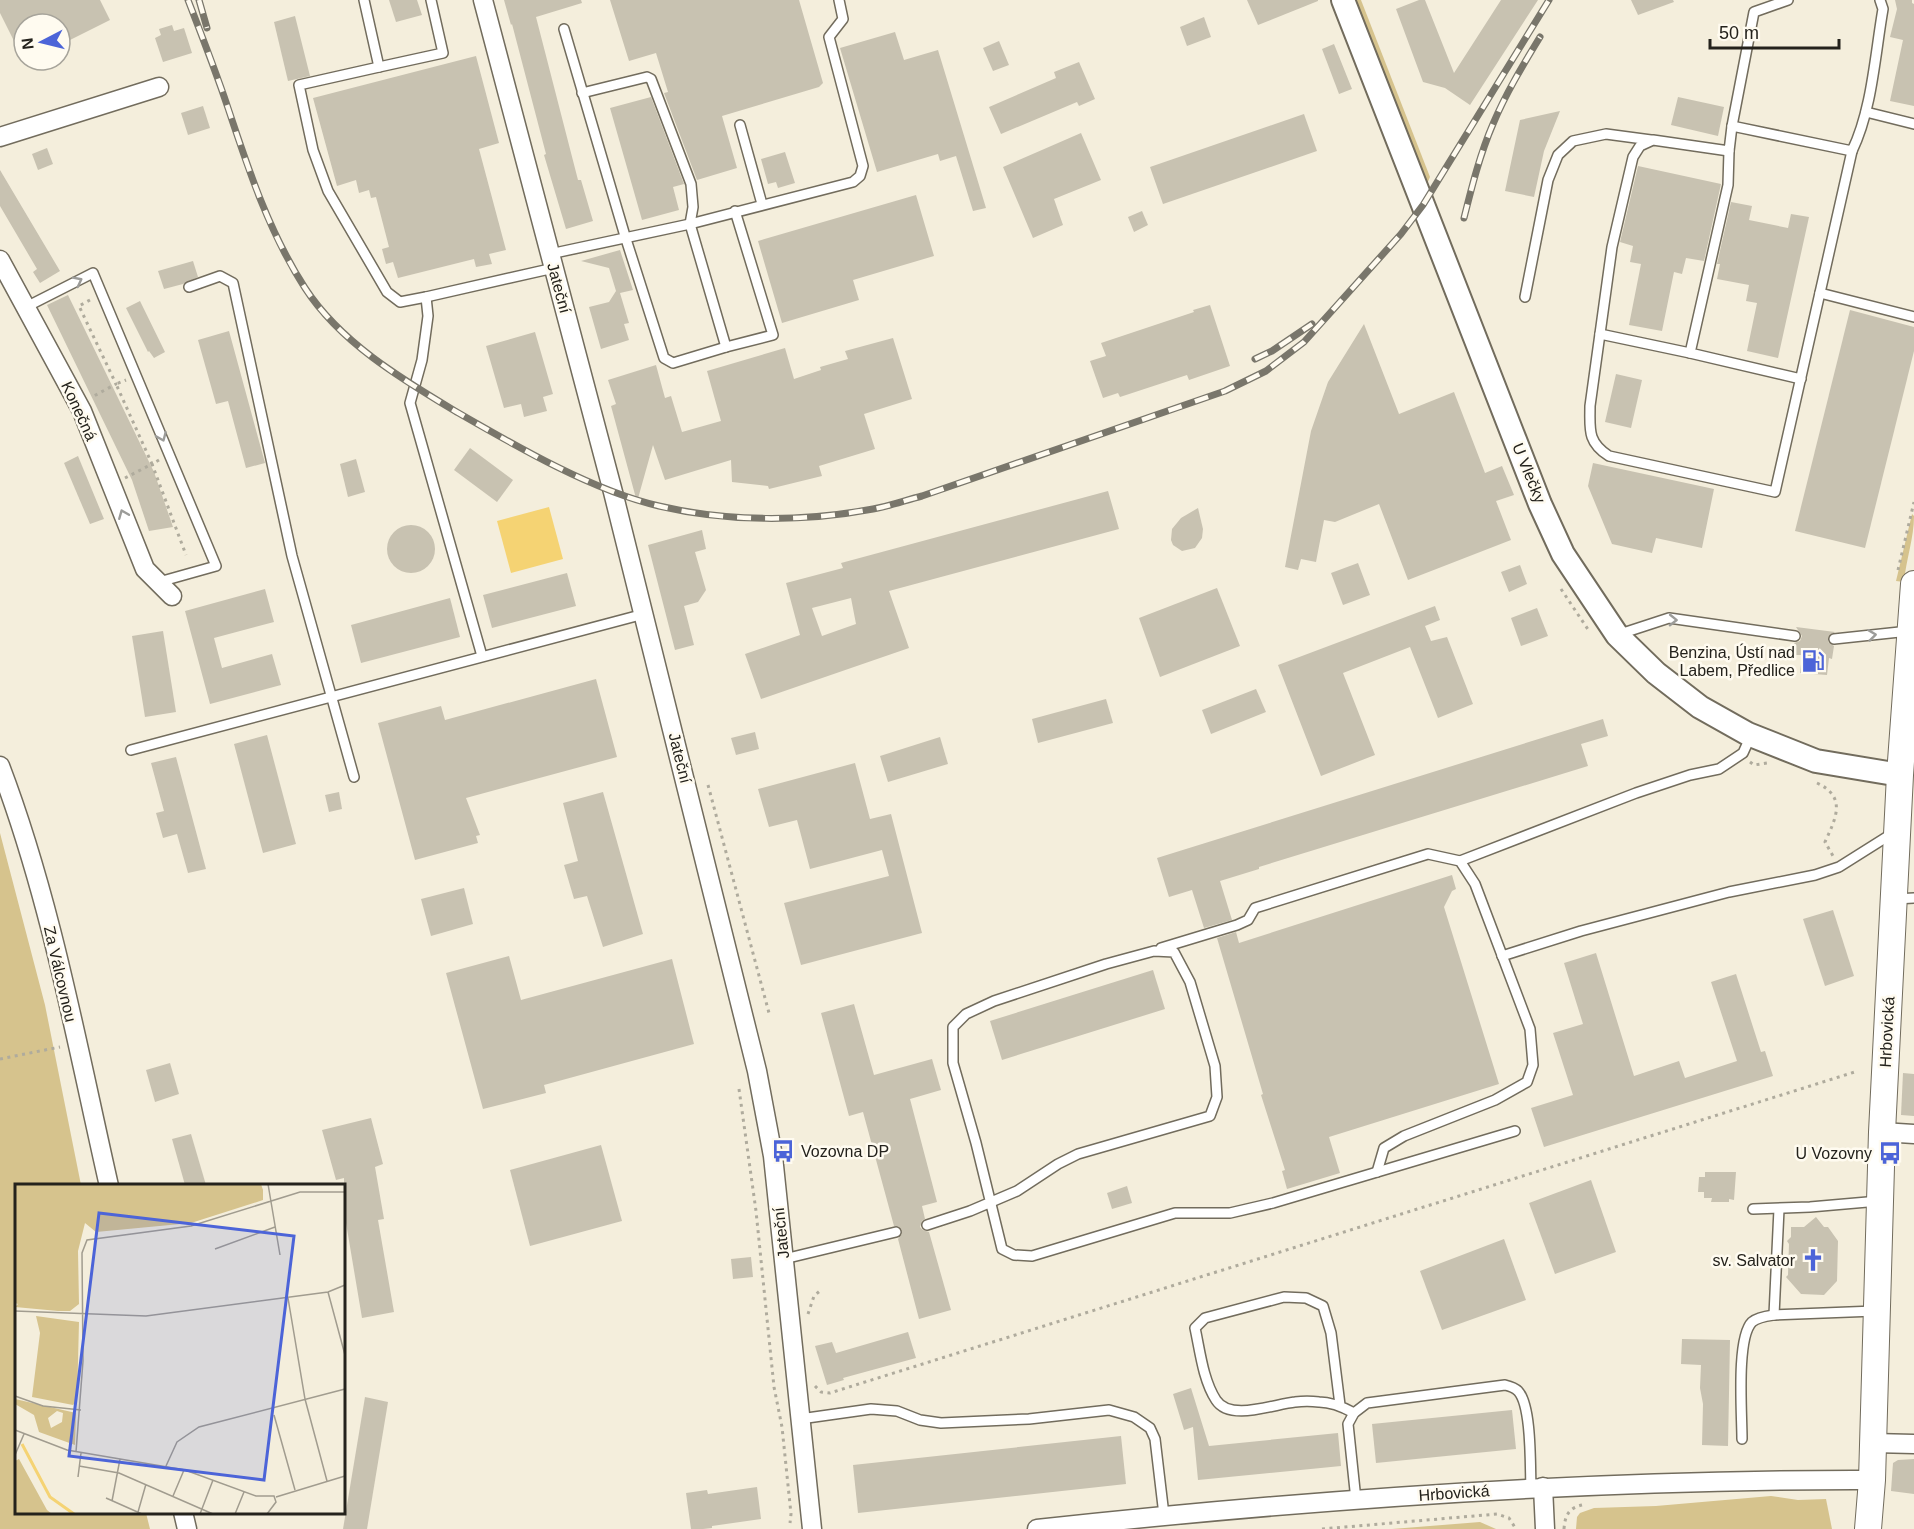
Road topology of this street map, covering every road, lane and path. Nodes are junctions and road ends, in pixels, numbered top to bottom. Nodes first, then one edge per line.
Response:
1 (364, 0) edge
2 (431, 0) edge
3 (483, 0) edge
4 (839, 0) edge
5 (1343, 0) edge
6 (1788, 0) edge
7 (1880, 0) edge
8 (564, 29) dead end
9 (379, 67) junction
10 (159, 87) dead end
11 (582, 93) junction
12 (1866, 112) junction
13 (1914, 124) edge
14 (740, 125) dead end
15 (1732, 126) junction
16 (0, 137) edge
17 (1653, 140) junction
18 (1729, 151) junction
19 (1852, 152) junction
20 (762, 204) junction
21 (735, 211) junction
22 (690, 224) junction
23 (625, 237) junction
24 (0, 260) edge
25 (552, 261) junction
26 (189, 286) dead end
27 (1820, 293) junction
28 (426, 297) junction
29 (1525, 297) dead end
30 (90, 300) dead end
31 (28, 310) junction
32 (1914, 316) edge
33 (1600, 334) junction
34 (726, 346) junction
35 (1690, 353) junction
36 (1801, 379) junction
37 (116, 384) junction
38 (85, 400) dead end
39 (152, 464) junction
40 (122, 480) dead end
41 (1914, 502) edge
42 (186, 555) dead end
43 (1905, 580) edge
44 (159, 582) junction
45 (172, 596) dead end
46 (644, 614) junction
47 (1912, 631) edge
48 (1617, 635) junction
49 (1795, 636) dead end
50 (1834, 639) dead end
51 (482, 656) junction
52 (332, 696) junction
53 (1748, 734) junction
54 (131, 750) dead end
55 (1749, 761) dead end
56 (1768, 763) dead end
57 (0, 766) edge
58 (1900, 775) junction
59 (354, 777) dead end
60 (708, 785) dead end
61 (1836, 802) dead end
62 (1897, 830) junction
63 (1833, 857) dead end
64 (1460, 861) junction
65 (1904, 898) edge
66 (1154, 951) junction
67 (1502, 956) junction
68 (769, 1013) dead end
69 (76, 1043) junction
70 (0, 1059) edge
71 (1857, 1071) dead end
72 (739, 1089) dead end
73 (1515, 1131) dead end
74 (1882, 1132) junction
75 (1914, 1134) edge
76 (1377, 1172) junction
77 (109, 1184) edge
78 (1880, 1201) junction
79 (990, 1202) junction
80 (1753, 1209) dead end
81 (1779, 1209) junction
82 (927, 1225) dead end
83 (896, 1232) dead end
84 (784, 1259) junction
85 (821, 1290) dead end
86 (1877, 1311) junction
87 (1774, 1315) junction
88 (808, 1318) dead end
89 (813, 1381) dead end
90 (1340, 1405) junction
91 (1354, 1413) junction
92 (800, 1419) junction
93 (1742, 1439) dead end
94 (1874, 1443) junction
95 (1914, 1444) edge
96 (1872, 1480) junction
97 (1537, 1488) junction
98 (1356, 1500) junction
99 (1586, 1504) dead end
100 (183, 1514) edge
101 (1164, 1515) junction
102 (790, 1523) dead end
103 (187, 1529) edge
104 (812, 1529) edge
105 (1037, 1529) edge
106 (1322, 1529) edge
107 (1516, 1529) edge
108 (1545, 1529) edge
109 (1564, 1529) edge
110 (1868, 1529) edge

1 - 9 lane
2 - 9 lane
3 - 25 street, Jateční
4 - 20 lane
5 - 48 street, U Vlečky
6 - 15 lane
7 - 12 lane
8 - 11 lane
9 - 28 lane
10 - 16 street
11 - 22 lane
11 - 23 lane
12 - 13 lane
12 - 19 lane
14 - 20 lane
15 - 18 lane
15 - 19 lane
17 - 18 lane
17 - 29 lane
17 - 33 lane
18 - 35 lane
19 - 27 lane
20 - 21 lane
21 - 22 lane
21 - 34 lane
22 - 23 lane
22 - 34 lane
23 - 25 lane
23 - 34 lane
24 - 31 street, Konečná
25 - 28 lane
25 - 46 street, Jateční
26 - 52 lane
27 - 32 lane
27 - 36 lane
28 - 51 lane
30 - 37 path
44 -> 31 street, Konečná
31 -> 44 lane
33 - 35 lane
33 - 36 lane
35 - 36 lane
37 - 38 path
37 - 39 path
39 - 40 path
39 - 42 path
41 - 43 path
43 - 47 main road, Hrbovická
44 - 45 street
46 - 51 lane
46 - 84 street, Jateční
50 -> 47 lane
47 - 58 main road, Hrbovická
48 -> 49 lane
48 - 53 street, U Vlečky
51 - 52 lane
52 - 54 lane
52 - 59 lane
53 - 58 street, U Vlečky
53 - 64 lane
55 - 56 path
57 - 69 street, Za Válcovnou
58 - 62 main road, Hrbovická
60 - 68 path
61 - 63 path
62 - 65 main road, Hrbovická
62 - 67 lane
64 - 66 lane
64 - 67 lane
65 - 74 main road, Hrbovická
66 - 79 lane
66 - 79 lane
67 - 76 lane
69 - 70 path
69 - 77 street, Za Válcovnou
71 - 89 path
72 - 102 path
73 - 76 lane
74 - 75 street
74 - 78 main road, Hrbovická
76 - 79 lane
78 - 81 lane
78 - 86 main road, Hrbovická
79 - 82 lane
80 - 81 lane
81 - 87 lane
83 - 84 lane
84 - 92 street, Jateční
85 - 88 path
86 - 87 lane
86 - 94 main road, Hrbovická
87 - 93 lane
90 - 90 lane
90 - 91 lane
91 - 97 lane
91 - 98 lane
92 - 101 lane
92 - 104 street, Jateční
94 - 95 street
94 - 96 main road, Hrbovická
96 - 97 street, Hrbovická
96 - 110 main road, Hrbovická
97 - 98 street, Hrbovická
97 - 108 street
98 - 101 street, Hrbovická
99 - 109 path
100 - 103 street
101 - 105 street, Hrbovická
106 - 107 path

